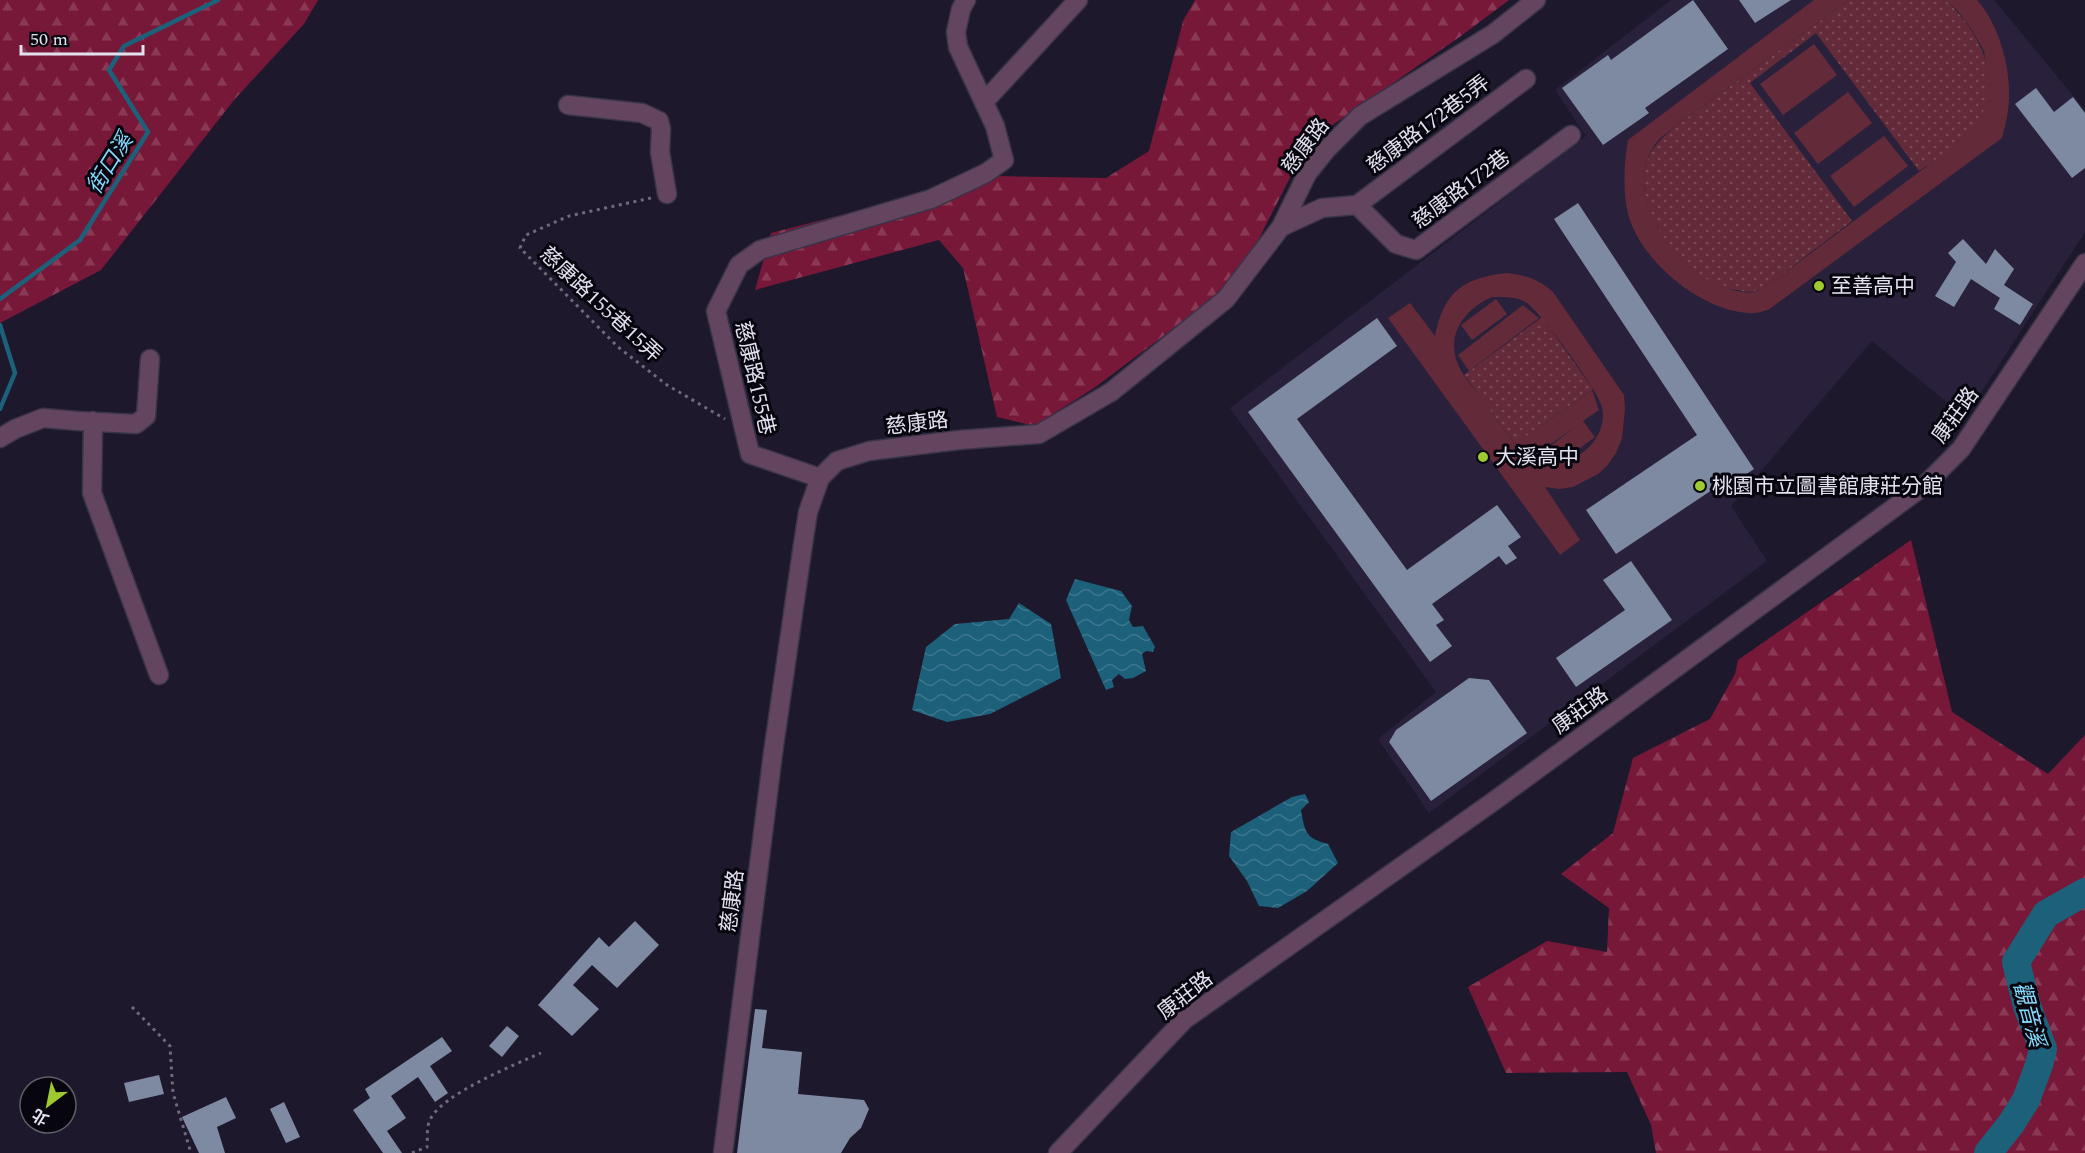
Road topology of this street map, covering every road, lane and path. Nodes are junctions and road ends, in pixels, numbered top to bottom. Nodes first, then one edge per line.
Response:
1 (966, 0) edge
2 (1078, 0) edge
3 (1536, 0) edge
4 (1526, 79) dead end
5 (984, 102) junction
6 (568, 105) dead end
7 (1571, 135) dead end
8 (667, 194) joint
9 (1357, 206) junction
10 (1281, 227) junction
11 (2085, 263) edge
12 (150, 359) dead end
13 (93, 421) junction
14 (744, 431) junction
15 (0, 438) edge
16 (820, 478) junction
17 (159, 675) dead end
18 (132, 1007) dead end
19 (541, 1053) dead end
20 (191, 1153) edge
21 (412, 1153) edge
22 (723, 1153) edge
23 (1058, 1153) edge

1 - 5 street
2 - 5 street
3 - 10 street, 慈康路
4 - 9 street, 慈康路172巷5弄
5 - 14 street, 慈康路155巷
6 - 8 street
7 - 9 street, 慈康路172巷
8 - 14 path, 慈康路155巷15弄
9 - 10 street
10 - 16 street, 慈康路
11 - 23 street, 康莊路
12 - 13 street
13 - 15 street
13 - 17 street
14 - 16 street, 慈康路155巷
16 - 22 street, 慈康路
18 - 20 path
19 - 21 path

